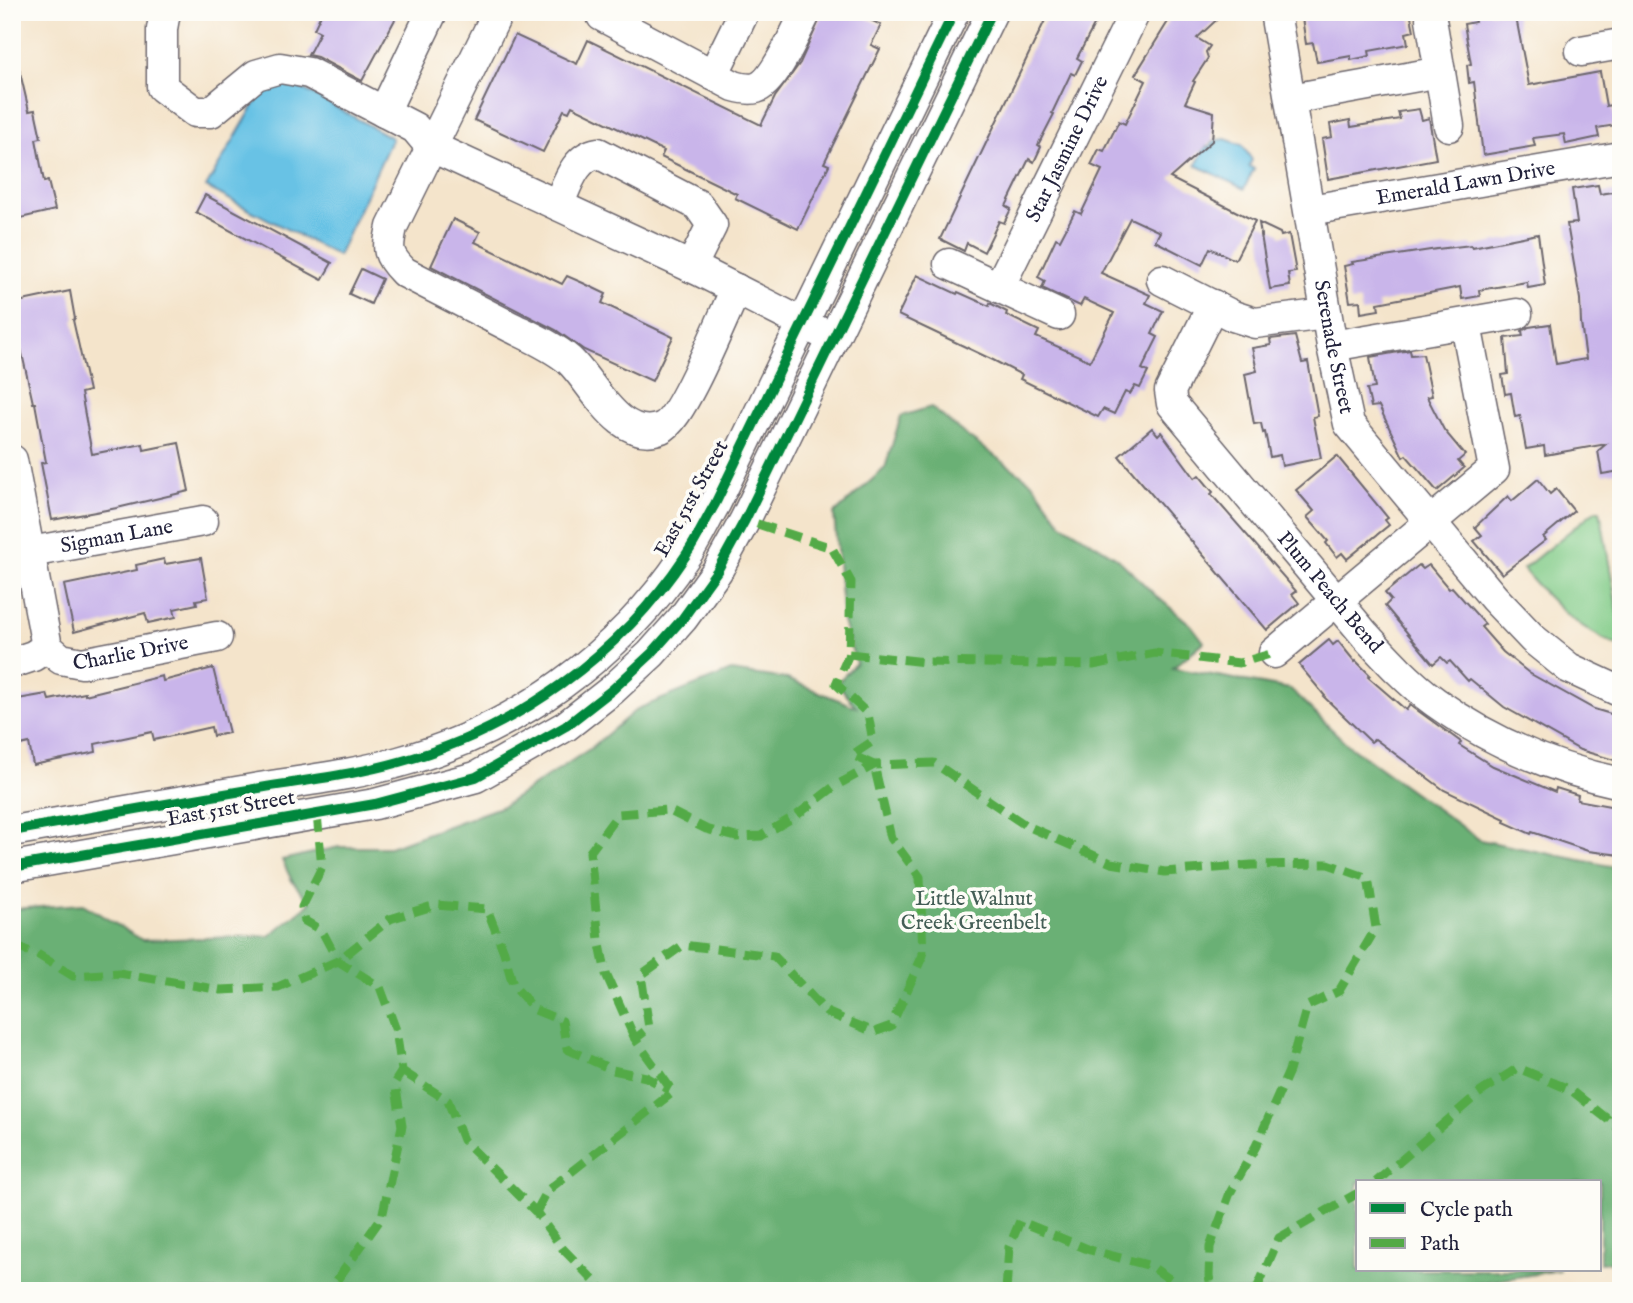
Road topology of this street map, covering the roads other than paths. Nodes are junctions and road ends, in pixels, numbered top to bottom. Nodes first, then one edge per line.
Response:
1 (165, 12) edge
2 (432, 12) edge
3 (498, 12) edge
4 (744, 12) edge
5 (806, 12) edge
6 (954, 12) edge
7 (992, 12) edge
8 (1135, 12) edge
9 (1275, 12) edge
10 (600, 13) edge
11 (1431, 19) dead end
12 (1621, 44) edge
13 (1581, 51) dead end
14 (1440, 72) junction
15 (713, 75) junction
16 (1291, 99) junction
17 (384, 112) junction
18 (1449, 125) dead end
19 (430, 146) junction
20 (1621, 157) edge
21 (558, 205) junction
22 (1310, 210) junction
23 (949, 264) dead end
24 (691, 267) junction
25 (1162, 280) dead end
26 (999, 287) junction
27 (736, 289) junction
28 (1213, 306) junction
29 (1326, 313) junction
30 (1517, 314) dead end
31 (1059, 315) dead end
32 (804, 323) junction
33 (1466, 325) junction
34 (832, 339) junction
35 (1332, 346) junction
36 (12, 460) edge
37 (203, 521) dead end
38 (1431, 523) junction
39 (30, 552) junction
40 (1336, 600) junction
41 (217, 637) dead end
42 (47, 647) junction
43 (1274, 653) dead end
44 (12, 663) edge
45 (1621, 692) edge
46 (1621, 783) edge
47 (12, 831) edge
48 (12, 867) edge

1 - 17 street
2 - 17 street
3 - 19 street
4 - 15 street
5 - 15 street
6 - 32 street, East 51st Street
7 - 34 street, East 51st Street
8 - 26 street, Star Jasmine Drive
9 - 16 street, Serenade Street
10 - 15 street
11 - 14 street
12 - 13 street
14 - 16 street
14 - 18 street
16 - 22 street, Serenade Street
17 - 19 street
19 - 21 street
19 - 27 street
20 - 22 street, Emerald Lawn Drive
21 - 24 street
21 - 24 street
22 - 29 street, Serenade Street
23 - 26 street
24 - 27 street
25 - 28 street
26 - 31 street
27 - 32 street
28 - 29 street
28 - 40 street, Plum Peach Bend
29 - 35 street, Serenade Street
30 - 33 street
32 - 34 street
32 - 47 street, East 51st Street
33 - 35 street
33 - 38 street
34 - 48 street, East 51st Street
35 - 38 street, Serenade Street
36 - 39 street
37 - 39 street, Sigman Lane
38 - 40 street
38 - 45 street, Serenade Street
39 - 42 street
40 - 43 street
40 - 46 street, Plum Peach Bend
41 - 42 street, Charlie Drive
42 - 44 street

